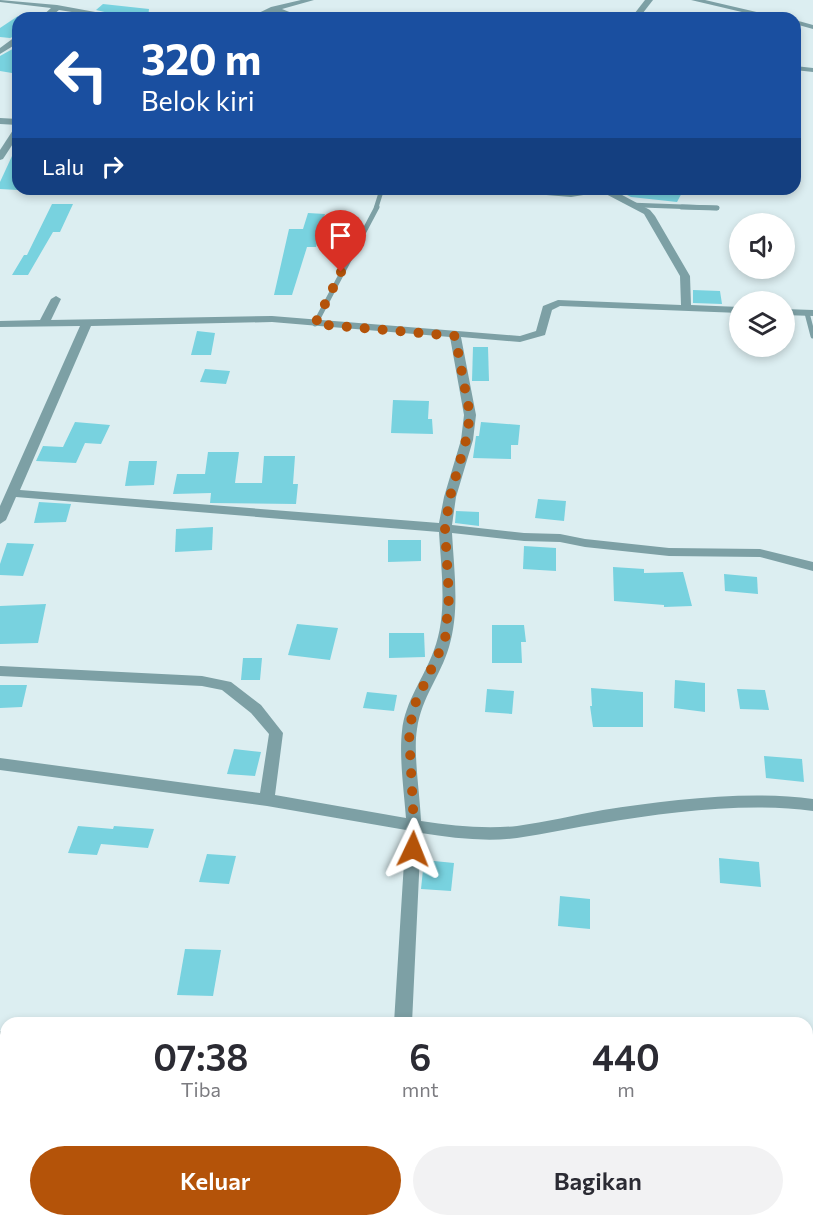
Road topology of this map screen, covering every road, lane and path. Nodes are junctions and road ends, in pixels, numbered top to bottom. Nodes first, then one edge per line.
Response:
1 (0, 0) edge
2 (310, 0) edge
3 (649, 0) edge
4 (695, 0) edge
5 (57, 7) junction
6 (274, 9) junction
7 (51, 12) edge
8 (87, 12) edge
9 (267, 12) edge
10 (283, 12) edge
11 (640, 12) edge
12 (750, 12) edge
13 (12, 138) edge
14 (0, 157) edge
15 (380, 195) edge
16 (615, 195) edge
17 (636, 205) junction
18 (717, 208) dead end
19 (56, 299) dead end
20 (686, 308) junction
21 (729, 310) edge
22 (795, 312) edge
23 (810, 313) edge
24 (44, 323) junction
25 (87, 323) junction
26 (0, 324) edge
27 (315, 324) junction
28 (455, 336) junction
29 (813, 336) edge
30 (13, 493) junction
31 (0, 520) edge
32 (445, 528) junction
33 (813, 567) edge
34 (0, 670) edge
35 (0, 764) edge
36 (267, 800) junction
37 (813, 805) edge
38 (414, 827) junction
39 (403, 1017) edge

1 - 5 street
2 - 6 street
3 - 11 street
4 - 12 street
5 - 7 street
5 - 8 street
6 - 9 street
6 - 10 street
13 - 14 street
15 - 27 lane
16 - 17 street
17 - 18 lane
17 - 20 street
19 - 24 street
20 - 21 street
20 - 28 street
22 - 23 street
23 - 29 lane
24 - 25 street
24 - 26 street
25 - 27 street
25 - 30 street
27 - 28 street
28 - 32 street
30 - 31 street
30 - 32 street
32 - 33 street
32 - 38 street
34 - 36 street
35 - 36 street
36 - 38 street
37 - 38 street
38 - 39 street

